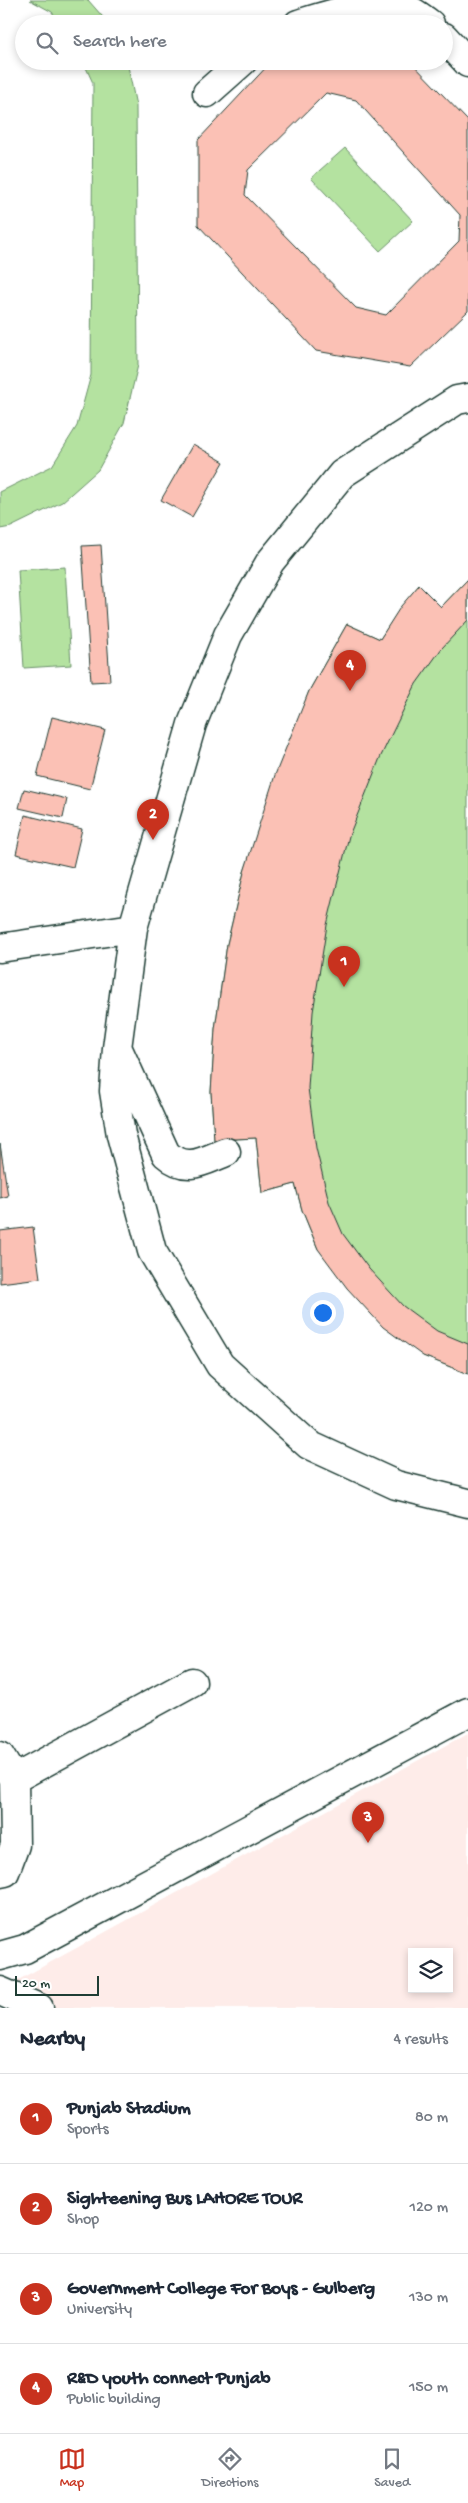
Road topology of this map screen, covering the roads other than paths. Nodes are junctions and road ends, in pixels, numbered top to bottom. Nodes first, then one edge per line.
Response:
1 (327, 15) edge
2 (417, 15) edge
3 (453, 47) edge
4 (468, 63) edge
5 (232, 70) edge
6 (207, 94) dead end
7 (468, 398) edge
8 (133, 928) junction
9 (0, 948) edge
10 (117, 1048) junction
11 (226, 1152) dead end
12 (468, 1503) edge
13 (192, 1682) dead end
14 (468, 1712) edge
15 (0, 1756) edge
16 (14, 1779) junction
17 (0, 1873) edge
18 (0, 1956) edge
19 (0, 1991) edge
20 (39, 2008) edge

1 - 2 street
3 - 4 street
5 - 6 street
7 - 8 street
8 - 9 street
8 - 10 street
10 - 11 street
10 - 12 street
13 - 16 street
14 - 18 street
15 - 16 street
16 - 17 street
19 - 20 street

